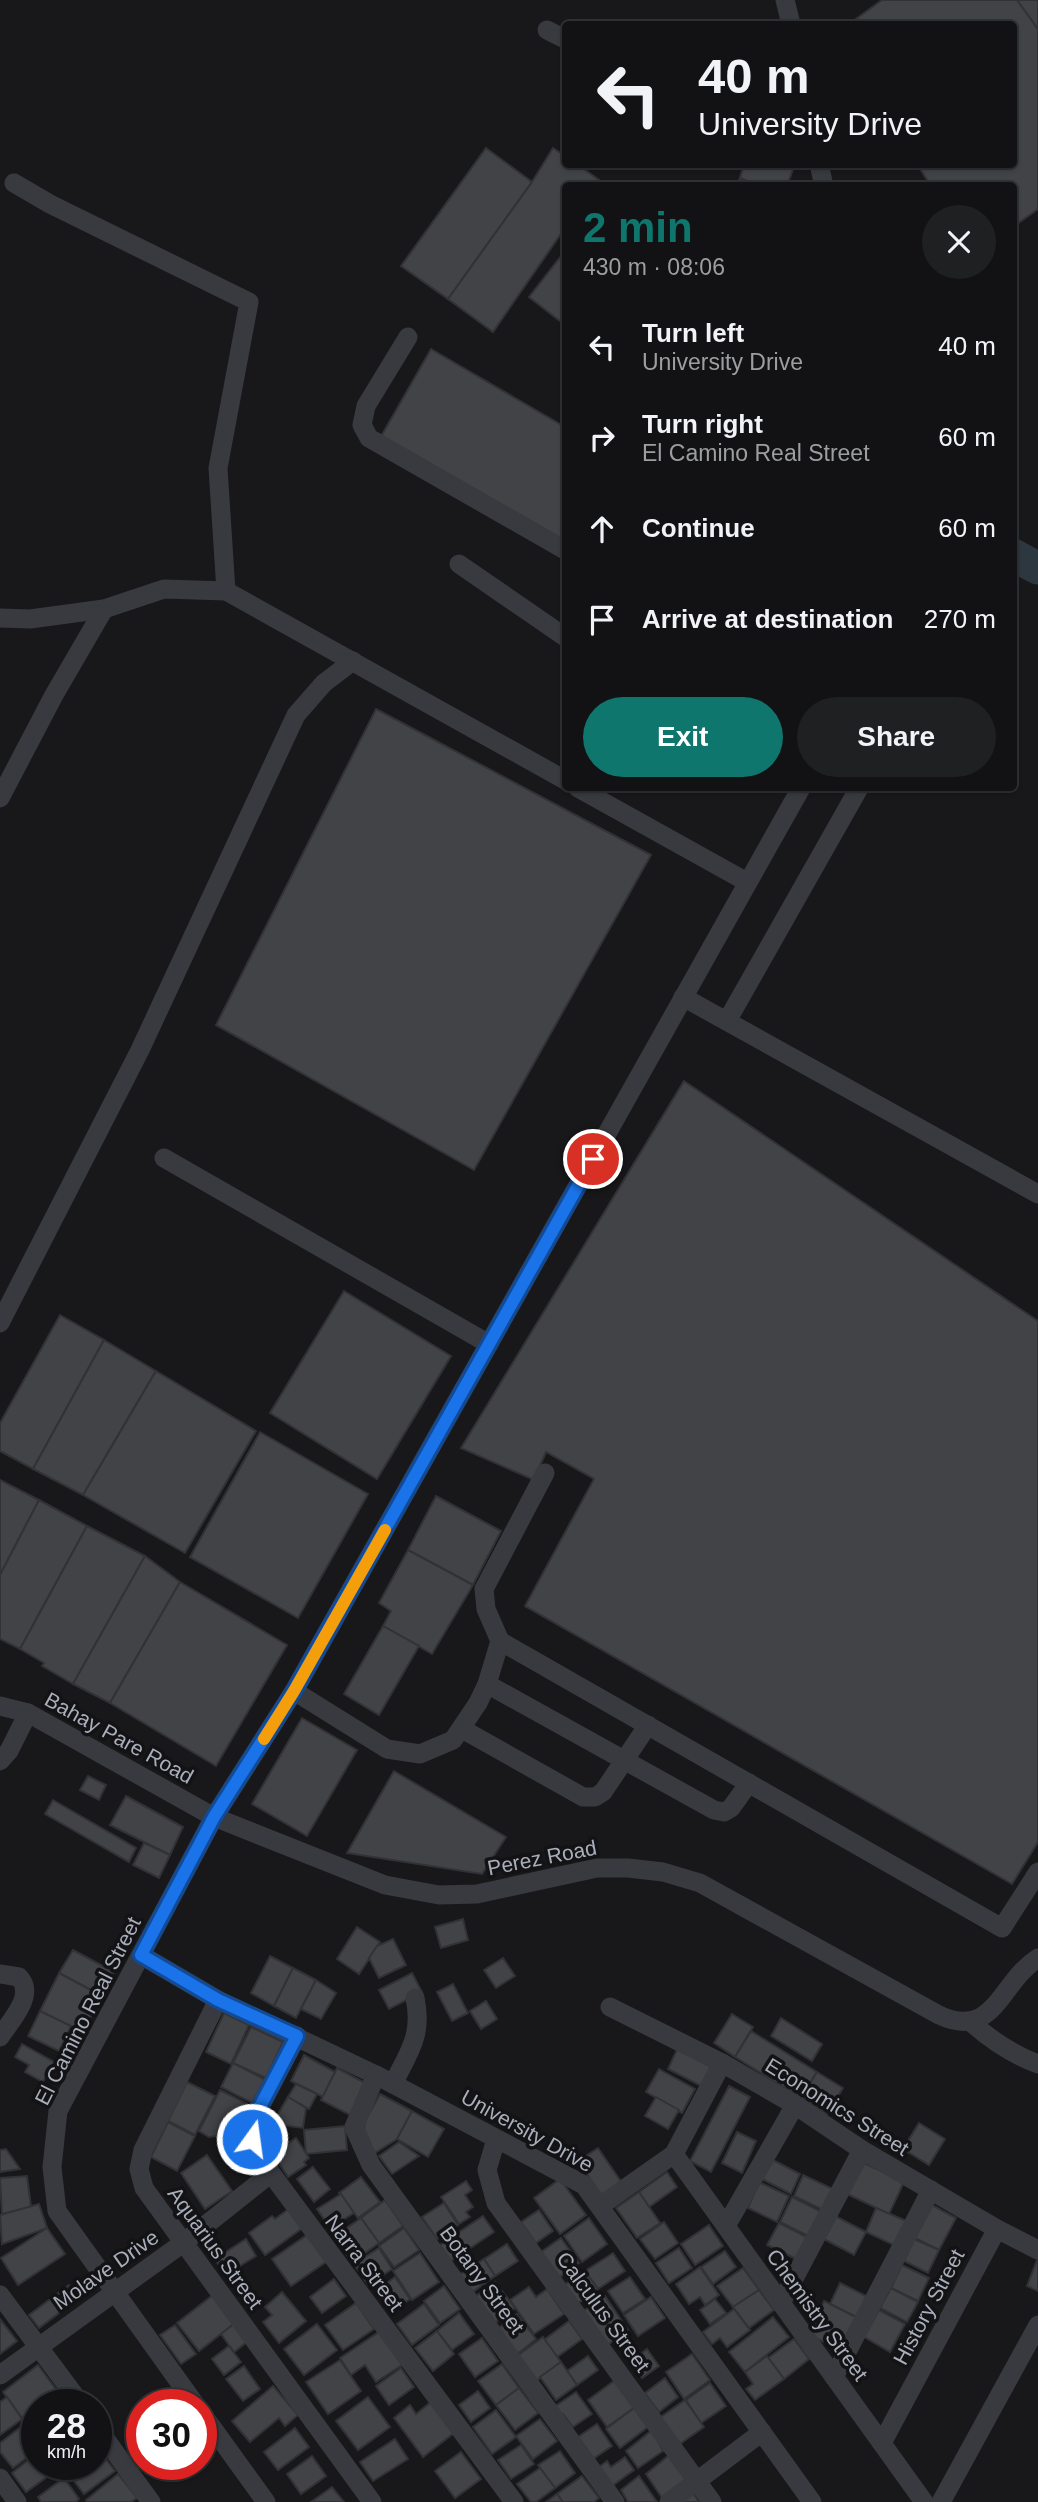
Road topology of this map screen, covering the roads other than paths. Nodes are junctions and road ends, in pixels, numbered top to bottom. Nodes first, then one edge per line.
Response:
1 (547, 30) dead end
2 (562, 38) edge
3 (14, 183) dead end
4 (408, 337) dead end
5 (562, 548) edge
6 (459, 565) dead end
7 (226, 591) junction
8 (104, 609) junction
9 (0, 618) edge
10 (562, 635) edge
11 (353, 662) junction
12 (562, 778) edge
13 (583, 791) edge
14 (795, 791) edge
15 (857, 791) edge
16 (0, 798) edge
17 (747, 882) junction
18 (683, 997) junction
19 (727, 1021) junction
20 (164, 1158) dead end
21 (1038, 1194) edge
22 (0, 1323) edge
23 (489, 1344) junction
24 (545, 1473) dead end
25 (500, 1641) junction
26 (487, 1684) junction
27 (294, 1691) junction
28 (0, 1706) edge
29 (28, 1713) junction
30 (648, 1725) junction
31 (462, 1729) junction
32 (0, 1761) edge
33 (624, 1762) junction
34 (749, 1783) junction
35 (214, 1817) junction
36 (1038, 1872) edge
37 (141, 1955) junction
38 (1038, 1958) edge
39 (0, 1974) edge
40 (415, 1998) dead end
41 (218, 2000) junction
42 (610, 2007) dead end
43 (972, 2023) junction
44 (297, 2036) junction
45 (0, 2037) edge
46 (722, 2063) junction
47 (1038, 2064) edge
48 (385, 2079) junction
49 (795, 2105) junction
50 (496, 2139) junction
51 (862, 2150) junction
52 (674, 2154) junction
53 (270, 2174) junction
54 (931, 2190) junction
55 (600, 2206) junction
56 (726, 2226) junction
57 (997, 2229) junction
58 (183, 2244) junction
59 (1038, 2250) edge
60 (114, 2292) junction
61 (0, 2295) edge
62 (781, 2303) junction
63 (1038, 2325) edge
64 (39, 2346) junction
65 (0, 2375) edge
66 (834, 2377) junction
67 (70, 2389) edge
68 (184, 2389) edge
69 (762, 2432) junction
70 (217, 2435) edge
71 (882, 2443) junction
72 (112, 2448) edge
73 (0, 2478) edge
74 (697, 2481) junction
75 (17, 2502) edge
76 (151, 2502) edge
77 (266, 2502) edge
78 (372, 2502) edge
79 (514, 2502) edge
80 (615, 2502) edge
81 (669, 2502) edge
82 (712, 2502) edge
83 (812, 2502) edge
84 (924, 2502) edge
85 (941, 2502) edge

1 - 2 street
3 - 7 street
4 - 5 street
6 - 10 street
7 - 8 street
7 - 11 street
8 - 9 street
8 - 16 street
11 - 12 street
11 - 22 street
13 - 17 street
14 - 17 street, El Camino Real Street
15 - 19 street
17 - 18 street, El Camino Real Street
18 - 19 street
18 - 23 street, El Camino Real Street
19 - 21 street
20 - 23 street
23 - 27 street, El Camino Real Street
24 - 25 street
25 - 26 street
25 - 30 street
26 - 31 street
26 - 33 street
27 - 31 street
27 - 35 street, El Camino Real Street
28 - 29 street, Bahay Pare Road
29 - 32 street
29 - 35 street, Bahay Pare Road
30 - 33 street
30 - 34 street
31 - 33 street
33 - 34 street
34 - 36 street
35 - 37 street, El Camino Real Street
35 - 43 street, Perez Road
37 - 41 street, University Drive
37 - 60 street, El Camino Real Street
38 - 43 street
39 - 45 street
40 - 48 street, Botany Street
41 - 44 street, University Drive
41 - 58 street, Aquarius Street
42 - 46 street, Economics Street
43 - 47 street
44 - 48 street, University Drive
44 - 53 street, Narra Street
46 - 49 street, Economics Street
46 - 52 street
48 - 50 street, University Drive
48 - 80 street, Botany Street
49 - 51 street, Economics Street
49 - 56 street
50 - 55 street, University Drive
50 - 74 street, Calculus Street
51 - 54 street, Economics Street
51 - 62 street
52 - 55 street
52 - 56 street, Chemistry Street
53 - 58 street, Molave Drive
53 - 79 street, Narra Street
54 - 57 street, Economics Street
54 - 66 street
55 - 69 street, University Drive
56 - 62 street, Chemistry Street
57 - 59 street, Economics Street
57 - 71 street, History Street
58 - 60 street, Molave Drive
58 - 78 street, Aquarius Street
60 - 64 street, Molave Drive
60 - 68 street, El Camino Real Street
61 - 64 street
62 - 66 street, Chemistry Street
63 - 85 street
64 - 65 street, Molave Drive
64 - 67 street
66 - 71 street, Chemistry Street
69 - 74 street
69 - 83 street, University Drive
70 - 77 street
71 - 84 street, Chemistry Street
72 - 76 street
73 - 75 street
74 - 81 street
74 - 82 street, Calculus Street

